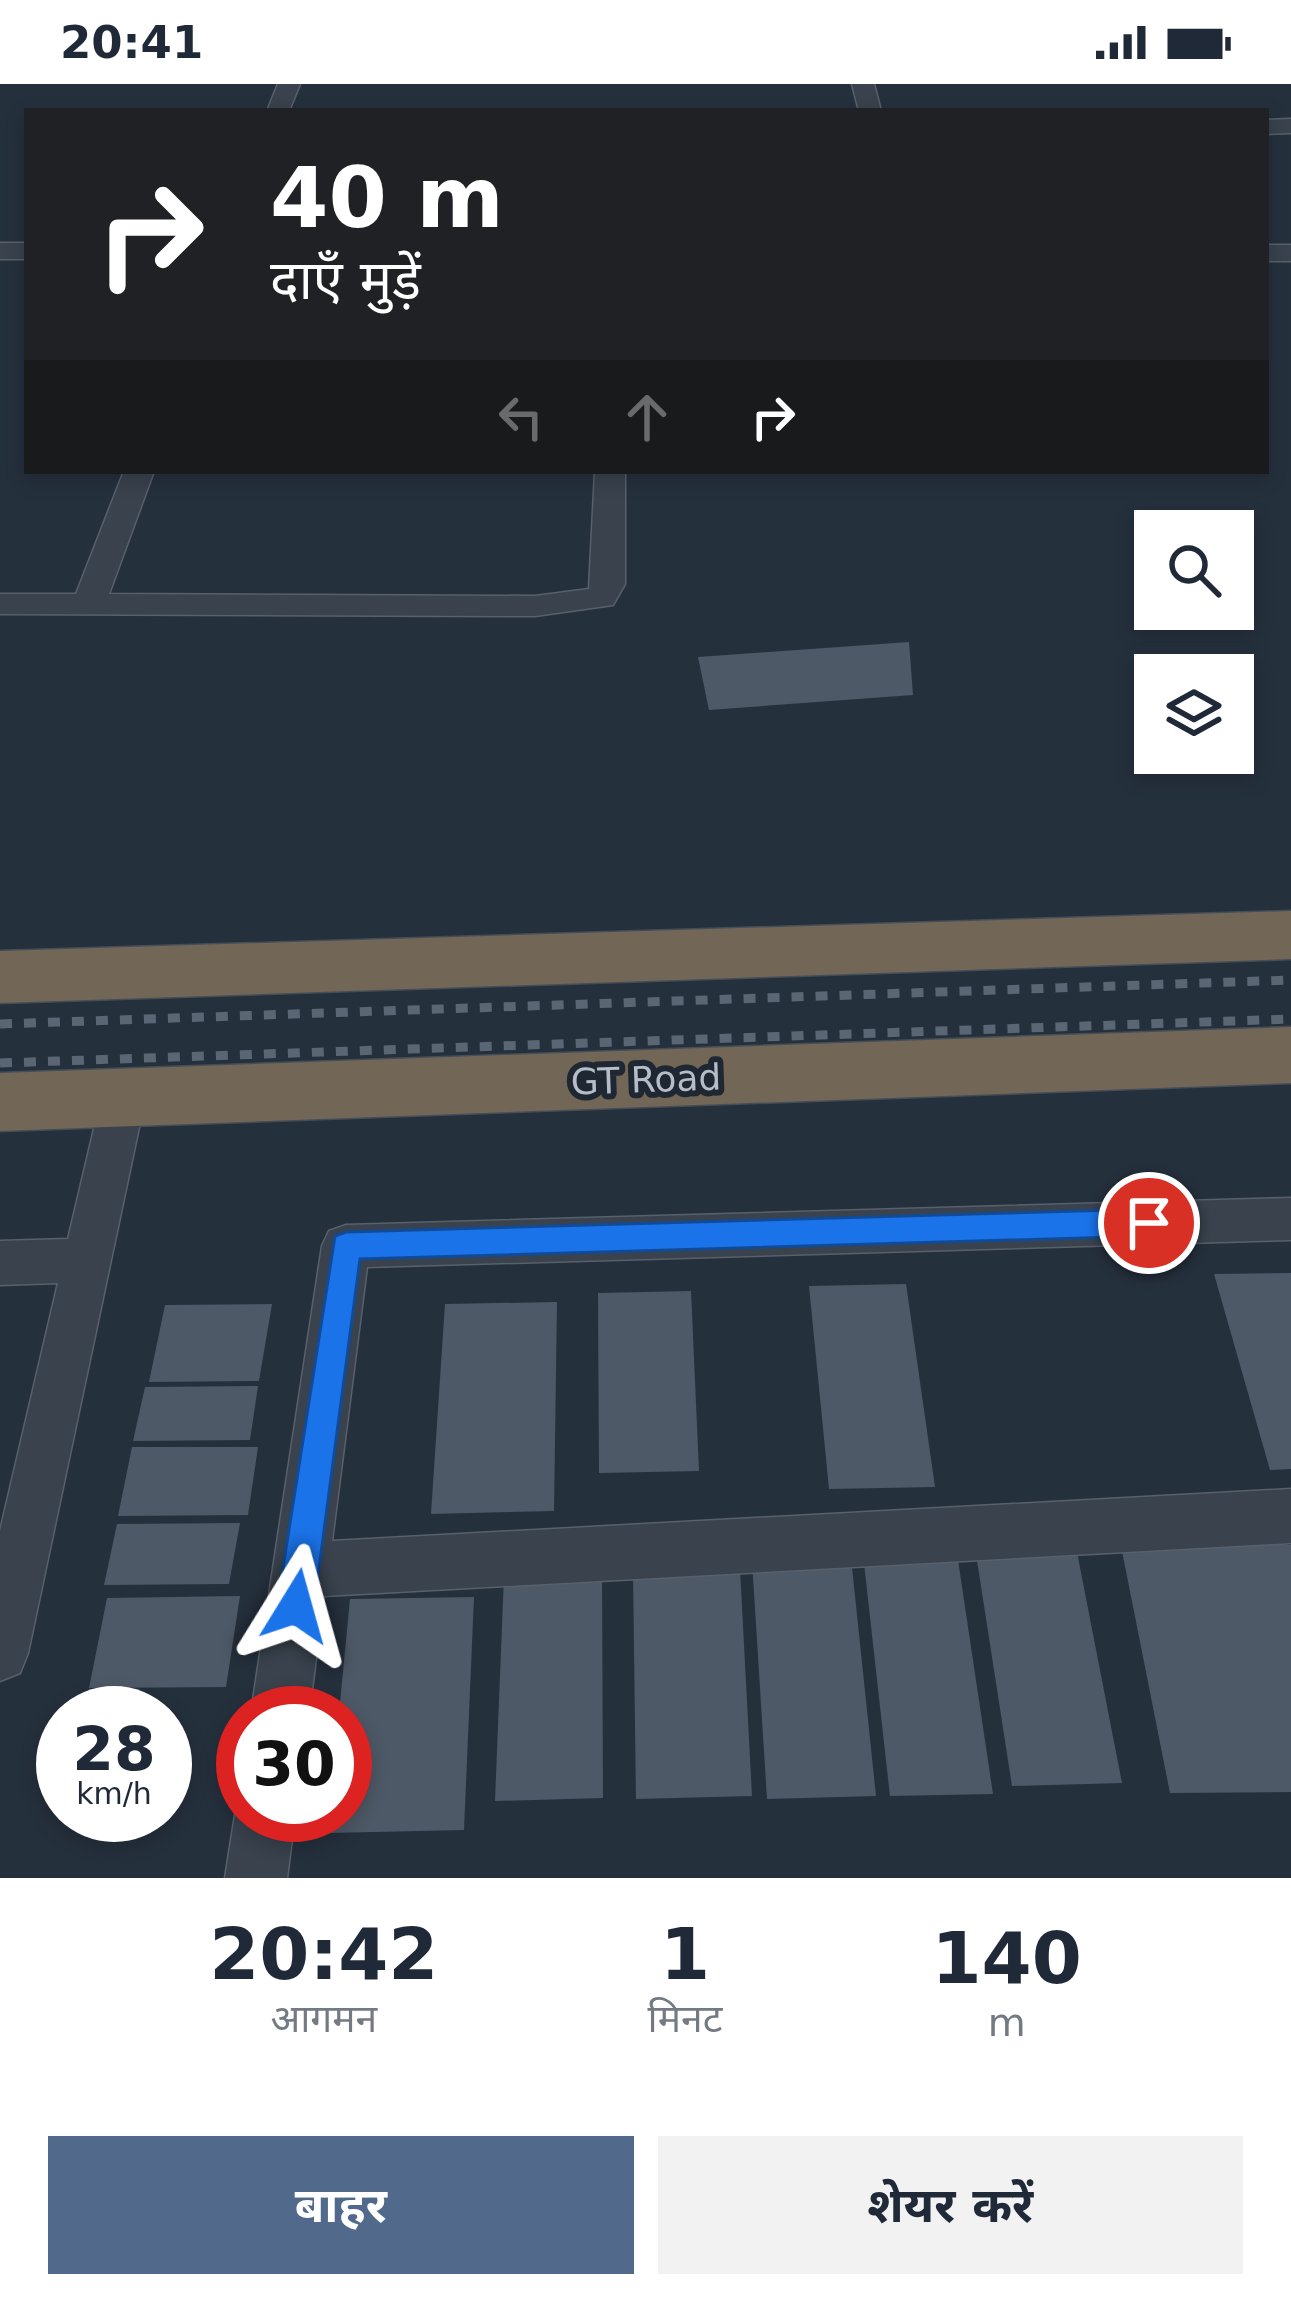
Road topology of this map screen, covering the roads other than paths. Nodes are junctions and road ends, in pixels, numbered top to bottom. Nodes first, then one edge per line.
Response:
1 (138, 474) edge
2 (610, 474) edge
3 (0, 604) edge
4 (88, 606) junction
5 (1291, 935) edge
6 (0, 977) edge
7 (1291, 1055) edge
8 (123, 1099) junction
9 (0, 1102) edge
10 (1291, 1219) edge
11 (88, 1260) junction
12 (0, 1263) edge
13 (17, 1492) edge
14 (1291, 1516) edge
15 (301, 1570) junction
16 (0, 1653) edge
17 (284, 1686) edge
18 (261, 1842) edge
19 (256, 1878) edge

1 - 4 street
2 - 4 street
3 - 4 street
5 - 6 highway
7 - 8 highway, GT Road
8 - 9 highway, GT Road
8 - 11 street
10 - 15 street
11 - 12 street
11 - 13 street
13 - 16 street
14 - 15 street
15 - 17 street
18 - 19 street

